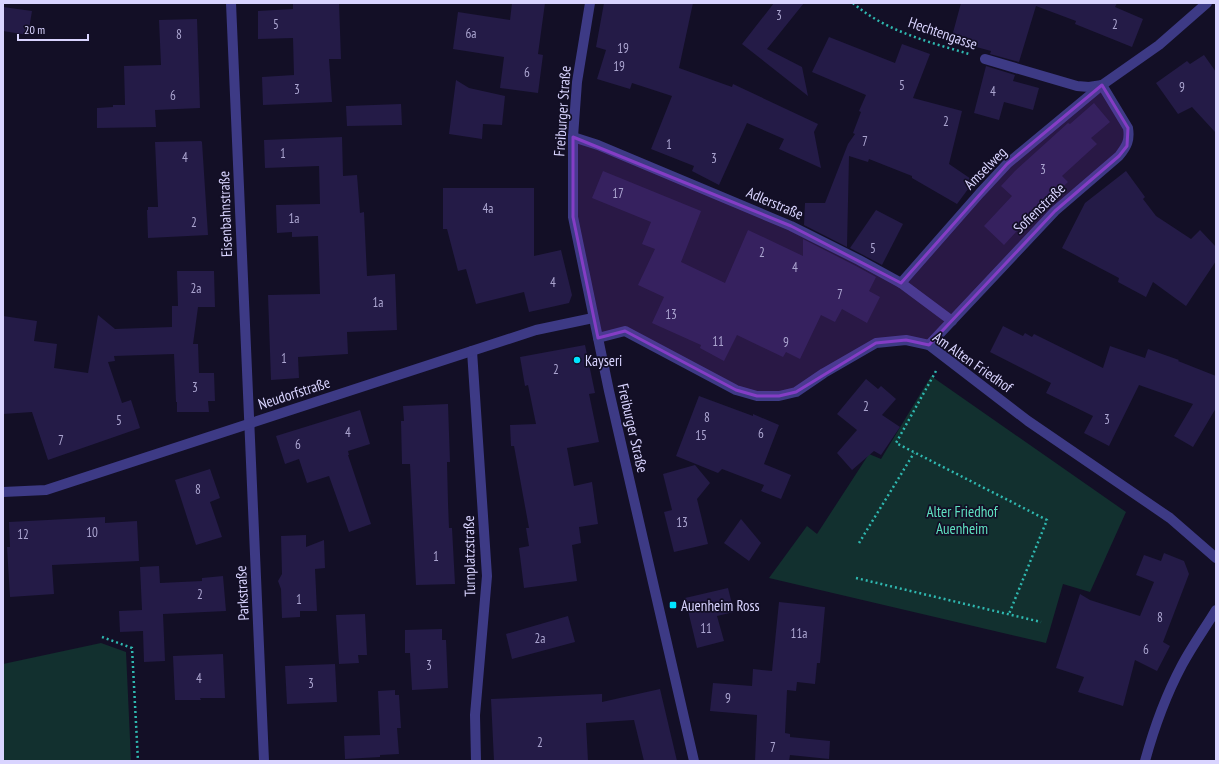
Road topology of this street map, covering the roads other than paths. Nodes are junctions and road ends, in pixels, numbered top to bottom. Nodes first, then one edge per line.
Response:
1 (232, 3) edge
2 (590, 3) edge
3 (1207, 3) edge
4 (984, 59) road end
5 (1102, 85) junction
6 (573, 137) junction
7 (901, 283) junction
8 (593, 318) junction
9 (952, 321) junction
10 (598, 338) junction
11 (929, 345) junction
12 (472, 351) junction
13 (249, 423) junction
14 (3, 492) edge
15 (1216, 558) edge
16 (1216, 610) edge
17 (264, 761) edge
18 (476, 761) edge
19 (694, 761) edge
20 (1145, 761) edge

1 - 13 street, Eisenbahnstraße
2 - 6 street, Freiburger Straße
3 - 5 street
4 - 5 street
5 - 7 street, Amselweg
5 - 9 street, Sofienstraße
6 - 7 street, Adlerstraße
6 - 8 street, Freiburger Straße
7 - 9 street, Adlerstraße
8 - 10 street, Freiburger Straße
8 - 12 street, Neudorfstraße
9 - 11 street, Sofienstraße
10 - 11 street, Am Alten Friedhof
10 - 19 street, Freiburger Straße
11 - 15 street, Am Alten Friedhof
12 - 13 street, Neudorfstraße
12 - 18 street, Turnplatzstraße
13 - 14 street, Neudorfstraße
13 - 17 street, Parkstraße
16 - 20 street

